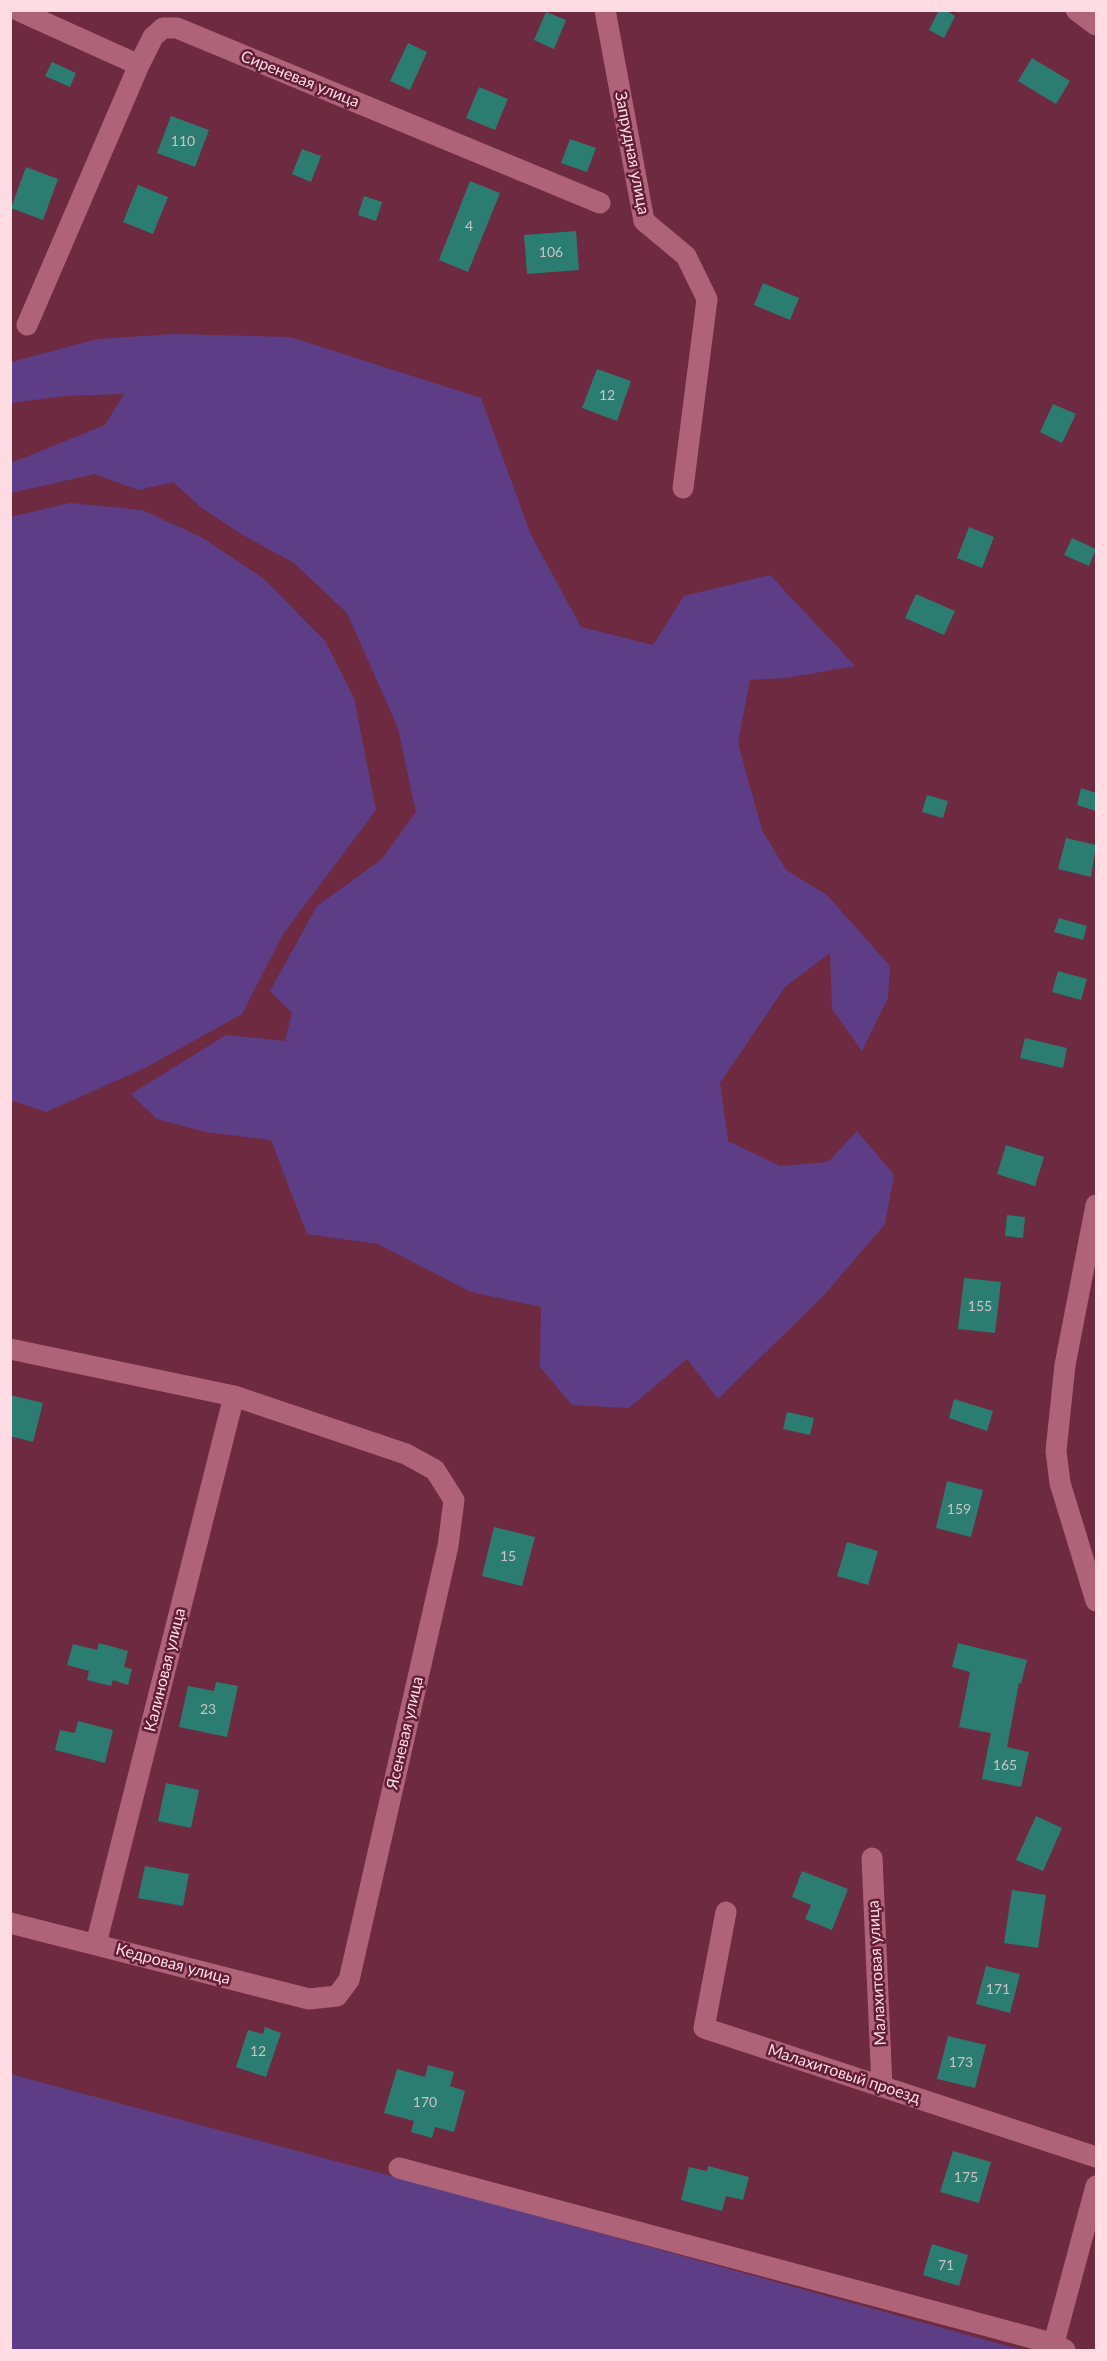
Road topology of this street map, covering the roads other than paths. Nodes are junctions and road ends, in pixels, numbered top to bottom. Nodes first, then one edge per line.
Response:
1 (17, 10) edge
2 (605, 10) edge
3 (1076, 10) edge
4 (1096, 25) edge
5 (139, 64) junction
6 (600, 203) dead end
7 (27, 325) dead end
8 (683, 488) dead end
9 (1096, 1205) edge
10 (10, 1349) edge
11 (234, 1396) junction
12 (1096, 1601) edge
13 (872, 1858) dead end
14 (726, 1912) dead end
15 (10, 1923) edge
16 (96, 1944) junction
17 (336, 1996) joint
18 (882, 2087) junction
19 (1096, 2157) edge
20 (399, 2168) dead end
21 (1096, 2186) edge
22 (1057, 2348) edge

1 - 5 street
2 - 8 street, Запрудная улица
3 - 4 street
5 - 6 street, Сиреневая улица
5 - 7 street, Сиреневая улица
9 - 12 street
10 - 11 street
11 - 16 street, Калиновая улица
11 - 17 street, Ясеневая улица
13 - 18 street, Малахитовая улица
14 - 18 street, Малахитовый проезд
15 - 16 street, Кедровая улица
16 - 17 street, Кедровая улица
18 - 19 street, Малахитовый проезд
20 - 22 street
21 - 22 street

